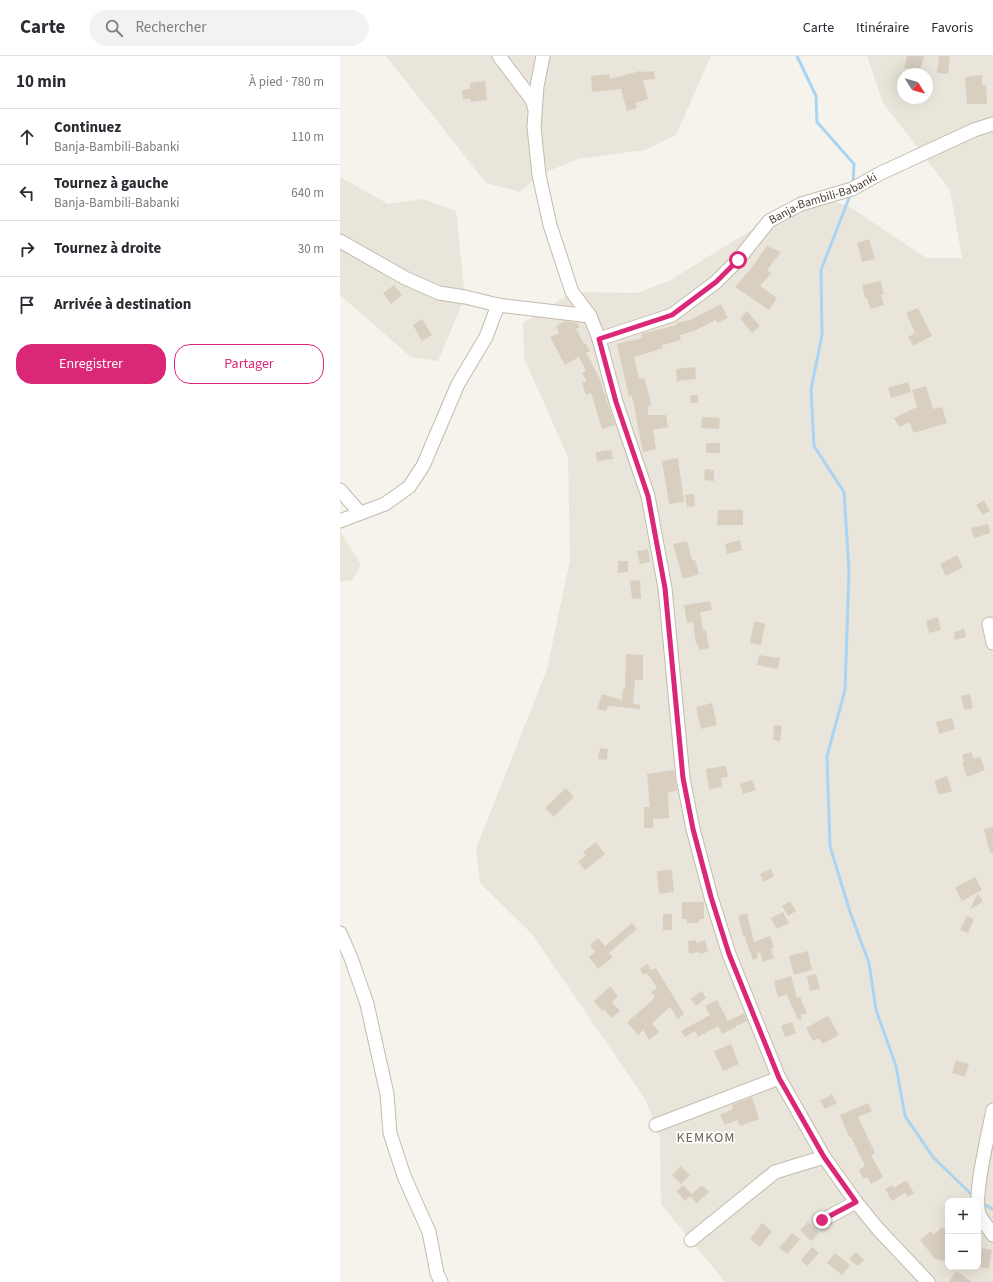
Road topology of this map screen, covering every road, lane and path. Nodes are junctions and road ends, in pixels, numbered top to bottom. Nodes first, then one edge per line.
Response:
1 (499, 56) edge
2 (543, 56) edge
3 (993, 124) edge
4 (534, 127) junction
5 (340, 241) edge
6 (498, 305) junction
7 (590, 316) junction
8 (599, 339) junction
9 (340, 490) edge
10 (360, 513) junction
11 (340, 521) edge
12 (989, 624) dead end
13 (993, 642) edge
14 (340, 933) edge
15 (779, 1078) junction
16 (993, 1110) edge
17 (656, 1125) dead end
18 (824, 1157) junction
19 (856, 1202) junction
20 (822, 1220) dead end
21 (993, 1235) edge
22 (690, 1240) dead end
23 (441, 1282) edge
24 (928, 1282) edge

1 - 4 street
2 - 4 street
3 - 8 street, Banja-Bambili-Babanki
4 - 7 street
5 - 6 street
6 - 7 street
6 - 10 street
7 - 8 street
8 - 15 street
9 - 10 street
10 - 11 street
12 - 13 street
14 - 23 street
15 - 17 street
15 - 18 street
16 - 21 street
18 - 19 street
18 - 22 street
19 - 20 street
19 - 24 street

